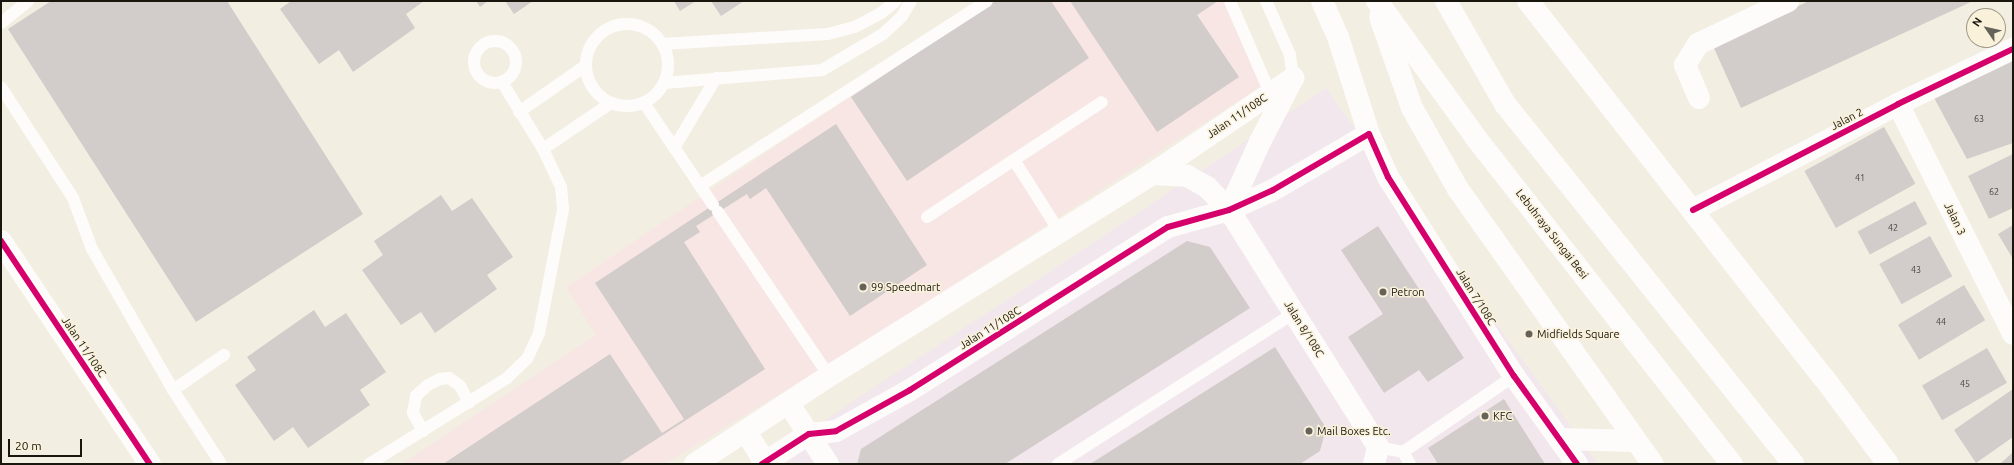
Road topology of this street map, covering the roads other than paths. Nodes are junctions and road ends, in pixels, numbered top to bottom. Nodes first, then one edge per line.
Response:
1 (28, 1) edge
2 (896, 1) edge
3 (911, 1) edge
4 (987, 1) edge
5 (1230, 1) edge
6 (1266, 1) edge
7 (1322, 1) edge
8 (1376, 1) edge
9 (1446, 1) edge
10 (1528, 1) edge
11 (1788, 1) edge
12 (1, 23) edge
13 (663, 44) junction
14 (2013, 49) edge
15 (586, 66) junction
16 (716, 78) junction
17 (1293, 78) junction
18 (502, 82) dead end
19 (664, 84) junction
20 (1, 87) edge
21 (1270, 93) junction
22 (1699, 98) dead end
23 (1102, 102) dead end
24 (611, 103) junction
25 (644, 103) junction
26 (1898, 104) junction
27 (519, 112) junction
28 (1369, 134) junction
29 (674, 148) junction
30 (543, 149) junction
31 (1014, 160) junction
32 (1152, 174) junction
33 (700, 186) junction
34 (1229, 210) junction
35 (1692, 210) junction
36 (927, 217) dead end
37 (1059, 231) junction
38 (1, 242) edge
39 (1294, 313) junction
40 (2013, 334) edge
41 (224, 355) dead end
42 (829, 376) junction
43 (1514, 376) junction
44 (173, 390) junction
45 (468, 403) junction
46 (790, 404) junction
47 (423, 431) junction
48 (746, 432) junction
49 (809, 434) junction
50 (1559, 439) junction
51 (1634, 441) junction
52 (1403, 452) junction
53 (1376, 455) edge
54 (764, 463) edge
55 (150, 464) edge
56 (221, 464) edge
57 (369, 464) edge
58 (695, 464) edge
59 (828, 464) edge
60 (1058, 464) edge
61 (1410, 464) edge
62 (1577, 464) edge
63 (1653, 464) edge
64 (1732, 464) edge
65 (1793, 464) edge
66 (1888, 464) edge

1 - 12 lane
2 - 13 lane
3 - 16 lane
4 - 33 lane
5 - 21 lane
6 - 17 lane
7 - 28 main road, Jalan 7/108C
8 - 51 main road
8 - 64 main road, Lebuhraya Sungai Besi
9 - 65 main road
10 - 35 main road
11 - 22 main road
13 - 15 lane
13 - 19 lane
14 - 26 main road, Jalan 2
15 - 24 lane
15 - 27 lane
16 - 19 lane
16 - 29 lane
17 - 21 main road, Jalan 11/108C
17 - 34 main road
18 - 27 lane
19 - 25 lane
20 - 44 lane
21 - 32 main road, Jalan 11/108C
23 - 31 lane
24 - 25 lane
24 - 30 lane
25 - 29 lane
26 - 35 main road, Jalan 2
26 - 40 main road, Jalan 3
27 - 30 lane
28 - 34 main road, Jalan 11/108C
28 - 43 main road, Jalan 7/108C
29 - 33 lane
30 - 45 lane
31 - 36 lane
31 - 37 lane
32 - 34 main road, Jalan 8/108C
32 - 37 main road, Jalan 11/108C
33 - 42 lane
34 - 39 main road, Jalan 8/108C
34 - 49 main road, Jalan 11/108C
35 - 66 main road
37 - 42 main road, Jalan 11/108C
38 - 55 main road, Jalan 11/108C
39 - 53 main road, Jalan 8/108C
39 - 60 lane
41 - 44 lane
42 - 46 main road, Jalan 11/108C
43 - 50 main road, Jalan 7/108C
43 - 52 lane
44 - 56 lane
45 - 47 lane
45 - 47 lane
46 - 48 main road, Jalan 11/108C
46 - 49 main road
47 - 57 lane
48 - 54 main road
48 - 58 main road, Jalan 11/108C
49 - 54 main road, Jalan 11/108C
49 - 59 main road
50 - 51 main road
50 - 62 main road, Jalan 7/108C
51 - 63 main road
52 - 53 lane
52 - 61 lane

